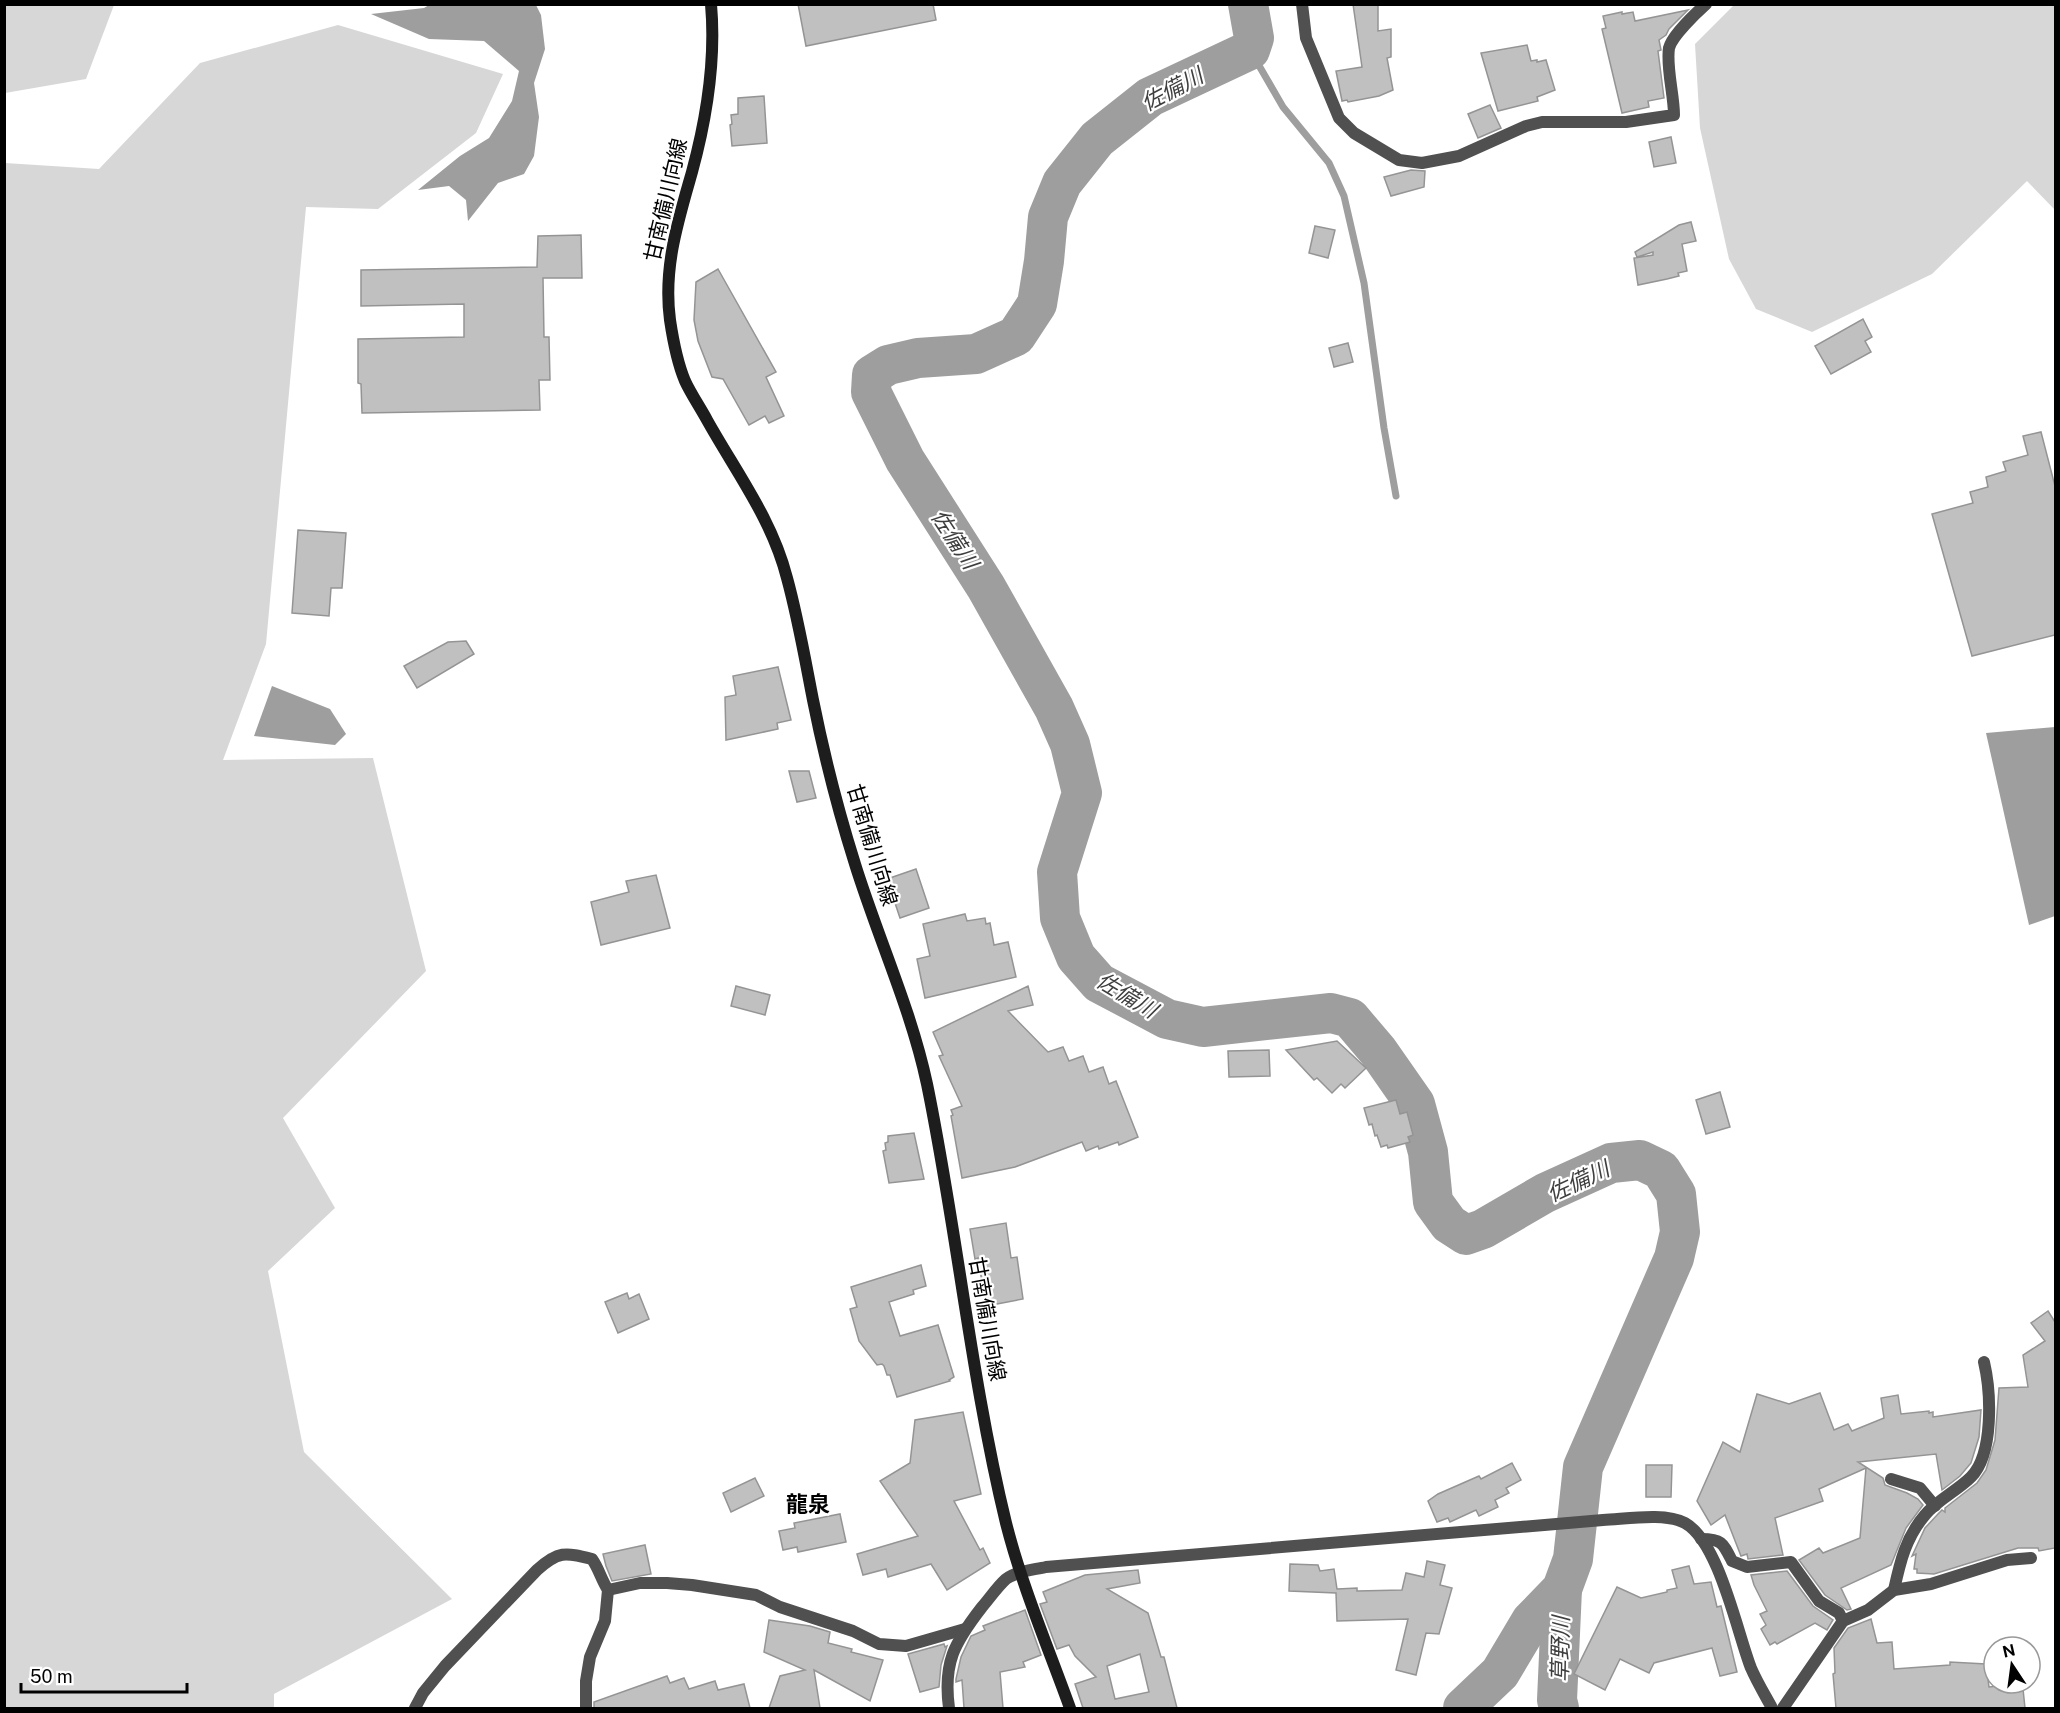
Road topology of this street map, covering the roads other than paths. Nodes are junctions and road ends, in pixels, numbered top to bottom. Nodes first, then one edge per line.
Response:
1 (711, 4) edge
2 (1302, 4) edge
3 (1706, 4) edge
4 (1984, 1362) dead end
5 (1891, 1479) dead end
6 (1935, 1506) junction
7 (1701, 1539) junction
8 (2031, 1558) dead end
9 (1021, 1573) junction
10 (608, 1590) junction
11 (1894, 1590) junction
12 (1843, 1621) junction
13 (965, 1629) junction
14 (415, 1708) edge
15 (586, 1708) edge
16 (949, 1708) edge
17 (1070, 1708) edge
18 (1772, 1708) edge
19 (1783, 1708) edge

1 - 9 main road, 甘南備川向線
2 - 3 street
4 - 6 street
5 - 6 street
6 - 11 street
7 - 9 street
7 - 12 street
7 - 18 street
8 - 11 street
9 - 13 street
9 - 17 main road, 甘南備川向線
10 - 13 street
10 - 14 street
10 - 15 street
11 - 12 street
12 - 19 street
13 - 16 street

